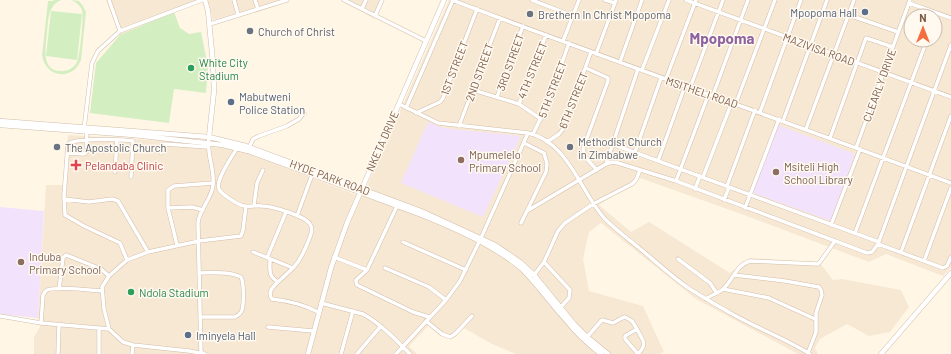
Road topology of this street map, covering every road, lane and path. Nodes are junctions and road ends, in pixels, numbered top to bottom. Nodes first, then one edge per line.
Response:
1 (110, 0) edge
2 (202, 0) edge
3 (205, 0) edge
4 (234, 0) edge
5 (256, 0) edge
6 (273, 0) edge
7 (287, 0) edge
8 (344, 0) edge
9 (366, 0) edge
10 (382, 0) edge
11 (444, 0) edge
12 (452, 0) edge
13 (532, 0) edge
14 (579, 0) edge
15 (605, 0) edge
16 (642, 0) edge
17 (669, 0) edge
18 (686, 0) edge
19 (723, 0) edge
20 (748, 0) edge
21 (775, 0) edge
22 (801, 0) edge
23 (827, 0) edge
24 (854, 0) edge
25 (349, 1) edge
26 (909, 1) edge
27 (616, 2) edge
28 (696, 2) edge
29 (275, 5) junction
30 (924, 8) edge
31 (258, 9) junction
32 (362, 9) junction
33 (477, 9) junction
34 (718, 12) junction
35 (238, 14) junction
36 (849, 15) junction
37 (375, 16) junction
38 (573, 16) junction
39 (500, 18) junction
40 (741, 20) junction
41 (210, 24) junction
42 (523, 26) junction
43 (764, 28) junction
44 (120, 31) junction
45 (898, 32) junction
46 (546, 35) junction
47 (787, 37) junction
48 (426, 41) junction
49 (563, 41) junction
50 (569, 43) junction
51 (951, 45) edge
52 (810, 46) junction
53 (893, 47) junction
54 (924, 48) edge
55 (591, 52) junction
56 (596, 54) junction
57 (834, 54) junction
58 (620, 62) junction
59 (857, 63) junction
60 (586, 68) junction
61 (638, 69) junction
62 (642, 70) junction
63 (884, 72) junction
64 (661, 78) junction
65 (666, 79) junction
66 (912, 82) junction
67 (685, 86) junction
68 (690, 88) junction
69 (473, 90) junction
70 (935, 91) junction
71 (709, 94) junction
72 (713, 95) junction
73 (497, 97) junction
74 (951, 97) edge
75 (734, 103) junction
76 (399, 104) junction
77 (519, 104) junction
78 (406, 108) junction
79 (755, 110) junction
80 (760, 112) junction
81 (304, 113) dead end
82 (416, 113) junction
83 (951, 116) edge
84 (541, 119) junction
85 (781, 120) junction
86 (0, 121) edge
87 (0, 125) edge
88 (459, 126) junction
89 (806, 129) junction
90 (86, 130) junction
91 (528, 133) junction
92 (533, 134) junction
93 (830, 138) junction
94 (87, 140) junction
95 (117, 140) junction
96 (208, 142) junction
97 (547, 142) junction
98 (524, 143) junction
99 (612, 144) junction
100 (237, 148) junction
101 (249, 149) junction
102 (858, 149) junction
103 (635, 152) junction
104 (67, 153) junction
105 (161, 153) dead end
106 (884, 158) junction
107 (658, 161) junction
108 (606, 164) junction
109 (906, 166) junction
110 (680, 169) junction
111 (263, 170) dead end
112 (597, 170) junction
113 (640, 170) junction
114 (115, 172) dead end
115 (313, 173) junction
116 (930, 175) junction
117 (131, 177) dead end
118 (702, 177) junction
119 (579, 181) junction
120 (676, 181) junction
121 (951, 183) edge
122 (213, 184) junction
123 (728, 187) junction
124 (951, 188) edge
125 (695, 189) junction
126 (360, 190) junction
127 (750, 195) junction
128 (64, 199) junction
129 (724, 200) junction
130 (593, 204) junction
131 (254, 205) junction
132 (246, 206) junction
133 (396, 206) junction
134 (168, 208) junction
135 (745, 208) junction
136 (203, 210) junction
137 (527, 211) junction
138 (286, 212) junction
139 (297, 216) junction
140 (521, 223) dead end
141 (831, 224) junction
142 (855, 233) junction
143 (480, 240) junction
144 (199, 241) junction
145 (835, 241) junction
146 (403, 242) dead end
147 (878, 243) junction
148 (176, 245) junction
149 (148, 252) junction
150 (253, 252) dead end
151 (901, 252) junction
152 (334, 256) junction
153 (951, 257) edge
154 (269, 259) junction
155 (678, 259) dead end
156 (127, 260) junction
157 (924, 261) junction
158 (544, 262) junction
159 (293, 268) junction
160 (385, 268) dead end
161 (367, 270) junction
162 (466, 270) junction
163 (199, 273) junction
164 (951, 273) edge
165 (534, 275) junction
166 (734, 275) junction
167 (108, 276) junction
168 (278, 282) junction
169 (59, 289) junction
170 (723, 289) junction
171 (102, 291) junction
172 (716, 292) junction
173 (706, 299) junction
174 (446, 300) junction
175 (321, 303) junction
176 (560, 308) junction
177 (353, 311) junction
178 (318, 312) junction
179 (0, 316) edge
180 (472, 316) dead end
181 (201, 317) junction
182 (428, 319) junction
183 (815, 319) junction
184 (41, 323) junction
185 (59, 325) junction
186 (381, 326) junction
187 (268, 327) dead end
188 (99, 328) junction
189 (109, 329) junction
190 (637, 329) junction
191 (313, 331) junction
192 (587, 337) junction
193 (133, 345) junction
194 (402, 346) junction
195 (169, 349) junction
196 (203, 353) edge
197 (58, 354) edge
198 (99, 354) edge
199 (132, 354) edge
200 (169, 354) edge
201 (308, 354) edge
202 (341, 354) edge
203 (357, 354) edge
204 (396, 354) edge
205 (410, 354) edge
206 (601, 354) edge
207 (608, 354) edge
208 (638, 354) edge
209 (809, 354) edge
210 (881, 354) edge

1 - 44 street
2 - 44 street
3 - 41 street
4 - 35 street
5 - 31 street
6 - 29 street
7 - 29 street
8 - 25 street
9 - 32 street
10 - 37 street
11 - 48 street, NKETA DRIVE
12 - 33 street, MSITHELI ROAD
12 - 78 street
13 - 38 street
14 - 38 street
15 - 27 street
16 - 58 street
17 - 62 street
18 - 28 street, MAZIVISA ROAD
19 - 34 street
20 - 40 street
21 - 43 street
22 - 47 street
23 - 52 street
24 - 36 street
25 - 32 street
26 - 30 street
26 - 45 street, CLEARLY DRIVE
27 - 56 street
28 - 34 street, MAZIVISA ROAD
28 - 65 street
29 - 31 street
31 - 35 street
32 - 37 street
33 - 39 street, MSITHELI ROAD
33 - 82 street, 1ST STREET
34 - 40 street, MAZIVISA ROAD
34 - 68 street
35 - 41 street
36 - 45 street
36 - 57 street
37 - 48 street
38 - 49 street
39 - 42 street, MSITHELI ROAD
39 - 69 street, 2ND STREET
40 - 43 street, MAZIVISA ROAD
40 - 72 street
41 - 96 street
42 - 46 street, MSITHELI ROAD
42 - 73 street, 3RD STREET
43 - 47 street, MAZIVISA ROAD
43 - 75 street
44 - 90 street
45 - 53 street, CLEARLY DRIVE
46 - 49 street, MSITHELI ROAD
46 - 77 street, 4TH STREET
47 - 52 street, MAZIVISA ROAD
47 - 80 street
48 - 76 street, NKETA DRIVE
49 - 50 street, MSITHELI ROAD
50 - 55 street, MSITHELI ROAD
50 - 84 street, 5TH STREET
51 - 70 street
52 - 57 street, MAZIVISA ROAD
52 - 85 street
53 - 59 street
53 - 63 street, CLEARLY DRIVE
54 - 66 street
55 - 56 street, MSITHELI ROAD
55 - 60 street, 6TH STREET
56 - 58 street, MSITHELI ROAD
57 - 59 street, MAZIVISA ROAD
57 - 89 street
58 - 61 street, MSITHELI ROAD
59 - 63 street, MAZIVISA ROAD
59 - 93 street
60 - 97 street, 6TH STREET
60 - 112 street
61 - 62 street, MSITHELI ROAD
61 - 99 street
62 - 64 street, MSITHELI ROAD
63 - 66 street, MAZIVISA ROAD
63 - 102 street, CLEARLY DRIVE
64 - 65 street, MSITHELI ROAD
64 - 103 street
65 - 67 street, MSITHELI ROAD
66 - 70 street, MAZIVISA ROAD
66 - 106 street
67 - 68 street, MSITHELI ROAD
67 - 107 street
68 - 71 street, MSITHELI ROAD
69 - 73 street
69 - 88 street, 2ND STREET
70 - 74 street, MAZIVISA ROAD
70 - 109 street
71 - 72 street, MSITHELI ROAD
71 - 110 street
72 - 75 street, MSITHELI ROAD
73 - 77 street
75 - 79 street, MSITHELI ROAD
75 - 118 street
76 - 78 street
76 - 126 street, NKETA DRIVE
77 - 84 street
78 - 82 street
79 - 80 street, MSITHELI ROAD
79 - 123 street
80 - 85 street, MSITHELI ROAD
81 - 101 street
82 - 88 street
83 - 116 street
84 - 92 street, 5TH STREET
85 - 89 street, MSITHELI ROAD
85 - 127 street
86 - 90 street, HYDE PARK ROAD
87 - 90 street, HYDE PARK ROAD
88 - 91 street
89 - 93 street, MSITHELI ROAD
90 - 94 street
90 - 96 street, HYDE PARK ROAD
91 - 92 street
91 - 98 street
92 - 97 street
93 - 102 street, MSITHELI ROAD
94 - 95 street
94 - 104 street
94 - 104 street
95 - 114 street
95 - 117 street
96 - 100 street, HYDE PARK ROAD
96 - 101 street, HYDE PARK ROAD
96 - 105 street
96 - 122 street
97 - 119 street
98 - 137 street
98 - 143 street
99 - 103 street
99 - 108 street
100 - 101 street, HYDE PARK ROAD
100 - 132 street
101 - 115 street, HYDE PARK ROAD
102 - 106 street, MSITHELI ROAD
102 - 141 street, CLEARLY DRIVE
103 - 107 street
104 - 128 street
106 - 109 street, MSITHELI ROAD
106 - 142 street
107 - 110 street
108 - 112 street
108 - 113 street
109 - 116 street, MSITHELI ROAD
109 - 147 street
110 - 118 street
110 - 120 street
111 - 131 street
112 - 119 street
113 - 120 street
113 - 130 street
115 - 126 street, HYDE PARK ROAD
115 - 139 street
116 - 121 street, MSITHELI ROAD
116 - 151 street
118 - 123 street
118 - 125 street
119 - 130 street
119 - 137 street
120 - 125 street
122 - 134 street
122 - 136 street
123 - 127 street
123 - 129 street
124 - 157 street
125 - 129 street
126 - 133 street, HYDE PARK ROAD
126 - 143 street, HYDE PARK ROAD
126 - 152 street, NKETA DRIVE
127 - 135 street
127 - 141 street
128 - 149 street
128 - 156 street
129 - 135 street
130 - 158 street
130 - 173 street
131 - 132 street
131 - 138 street
132 - 144 street
133 - 143 street, HYDE PARK ROAD
133 - 161 street
134 - 136 street
134 - 148 street
135 - 145 street
136 - 144 street
137 - 140 street
138 - 139 street
138 - 154 street
139 - 159 street
141 - 142 street
142 - 147 street
143 - 162 street
143 - 165 street, HYDE PARK ROAD
143 - 206 street, HYDE PARK ROAD
144 - 148 street
144 - 163 street
145 - 147 street
145 - 166 street
146 - 162 street
147 - 151 street
148 - 149 street
149 - 156 street
150 - 154 street
151 - 157 street
152 - 161 street
152 - 175 street, NKETA DRIVE
153 - 157 street
154 - 159 street
154 - 168 street
155 - 172 street
156 - 167 street
158 - 165 street
158 - 176 street
159 - 168 street
160 - 174 street
161 - 182 street
162 - 174 street
163 - 181 street
163 - 181 street
164 - 210 street
165 - 176 street, HYDE PARK ROAD
166 - 170 street
166 - 183 street
167 - 169 street
167 - 171 street
168 - 178 street
169 - 171 street
169 - 184 street
170 - 172 street
170 - 183 street
171 - 189 street
172 - 173 street
173 - 209 street
174 - 182 street
175 - 177 street
175 - 178 street, NKETA DRIVE
176 - 192 street, HYDE PARK ROAD
177 - 186 street
177 - 202 street
178 - 191 street, NKETA DRIVE
179 - 184 street
180 - 182 street
181 - 196 street
182 - 194 street
183 - 209 street
184 - 185 street
185 - 188 street
185 - 197 street
186 - 194 street
186 - 203 street
187 - 191 street
188 - 189 street
188 - 198 street
189 - 193 street
190 - 192 street
190 - 208 street
190 - 208 street
191 - 201 street, NKETA DRIVE
192 - 207 street, HYDE PARK ROAD
193 - 195 street
193 - 199 street
194 - 204 street
194 - 205 street
195 - 196 street
195 - 200 street

